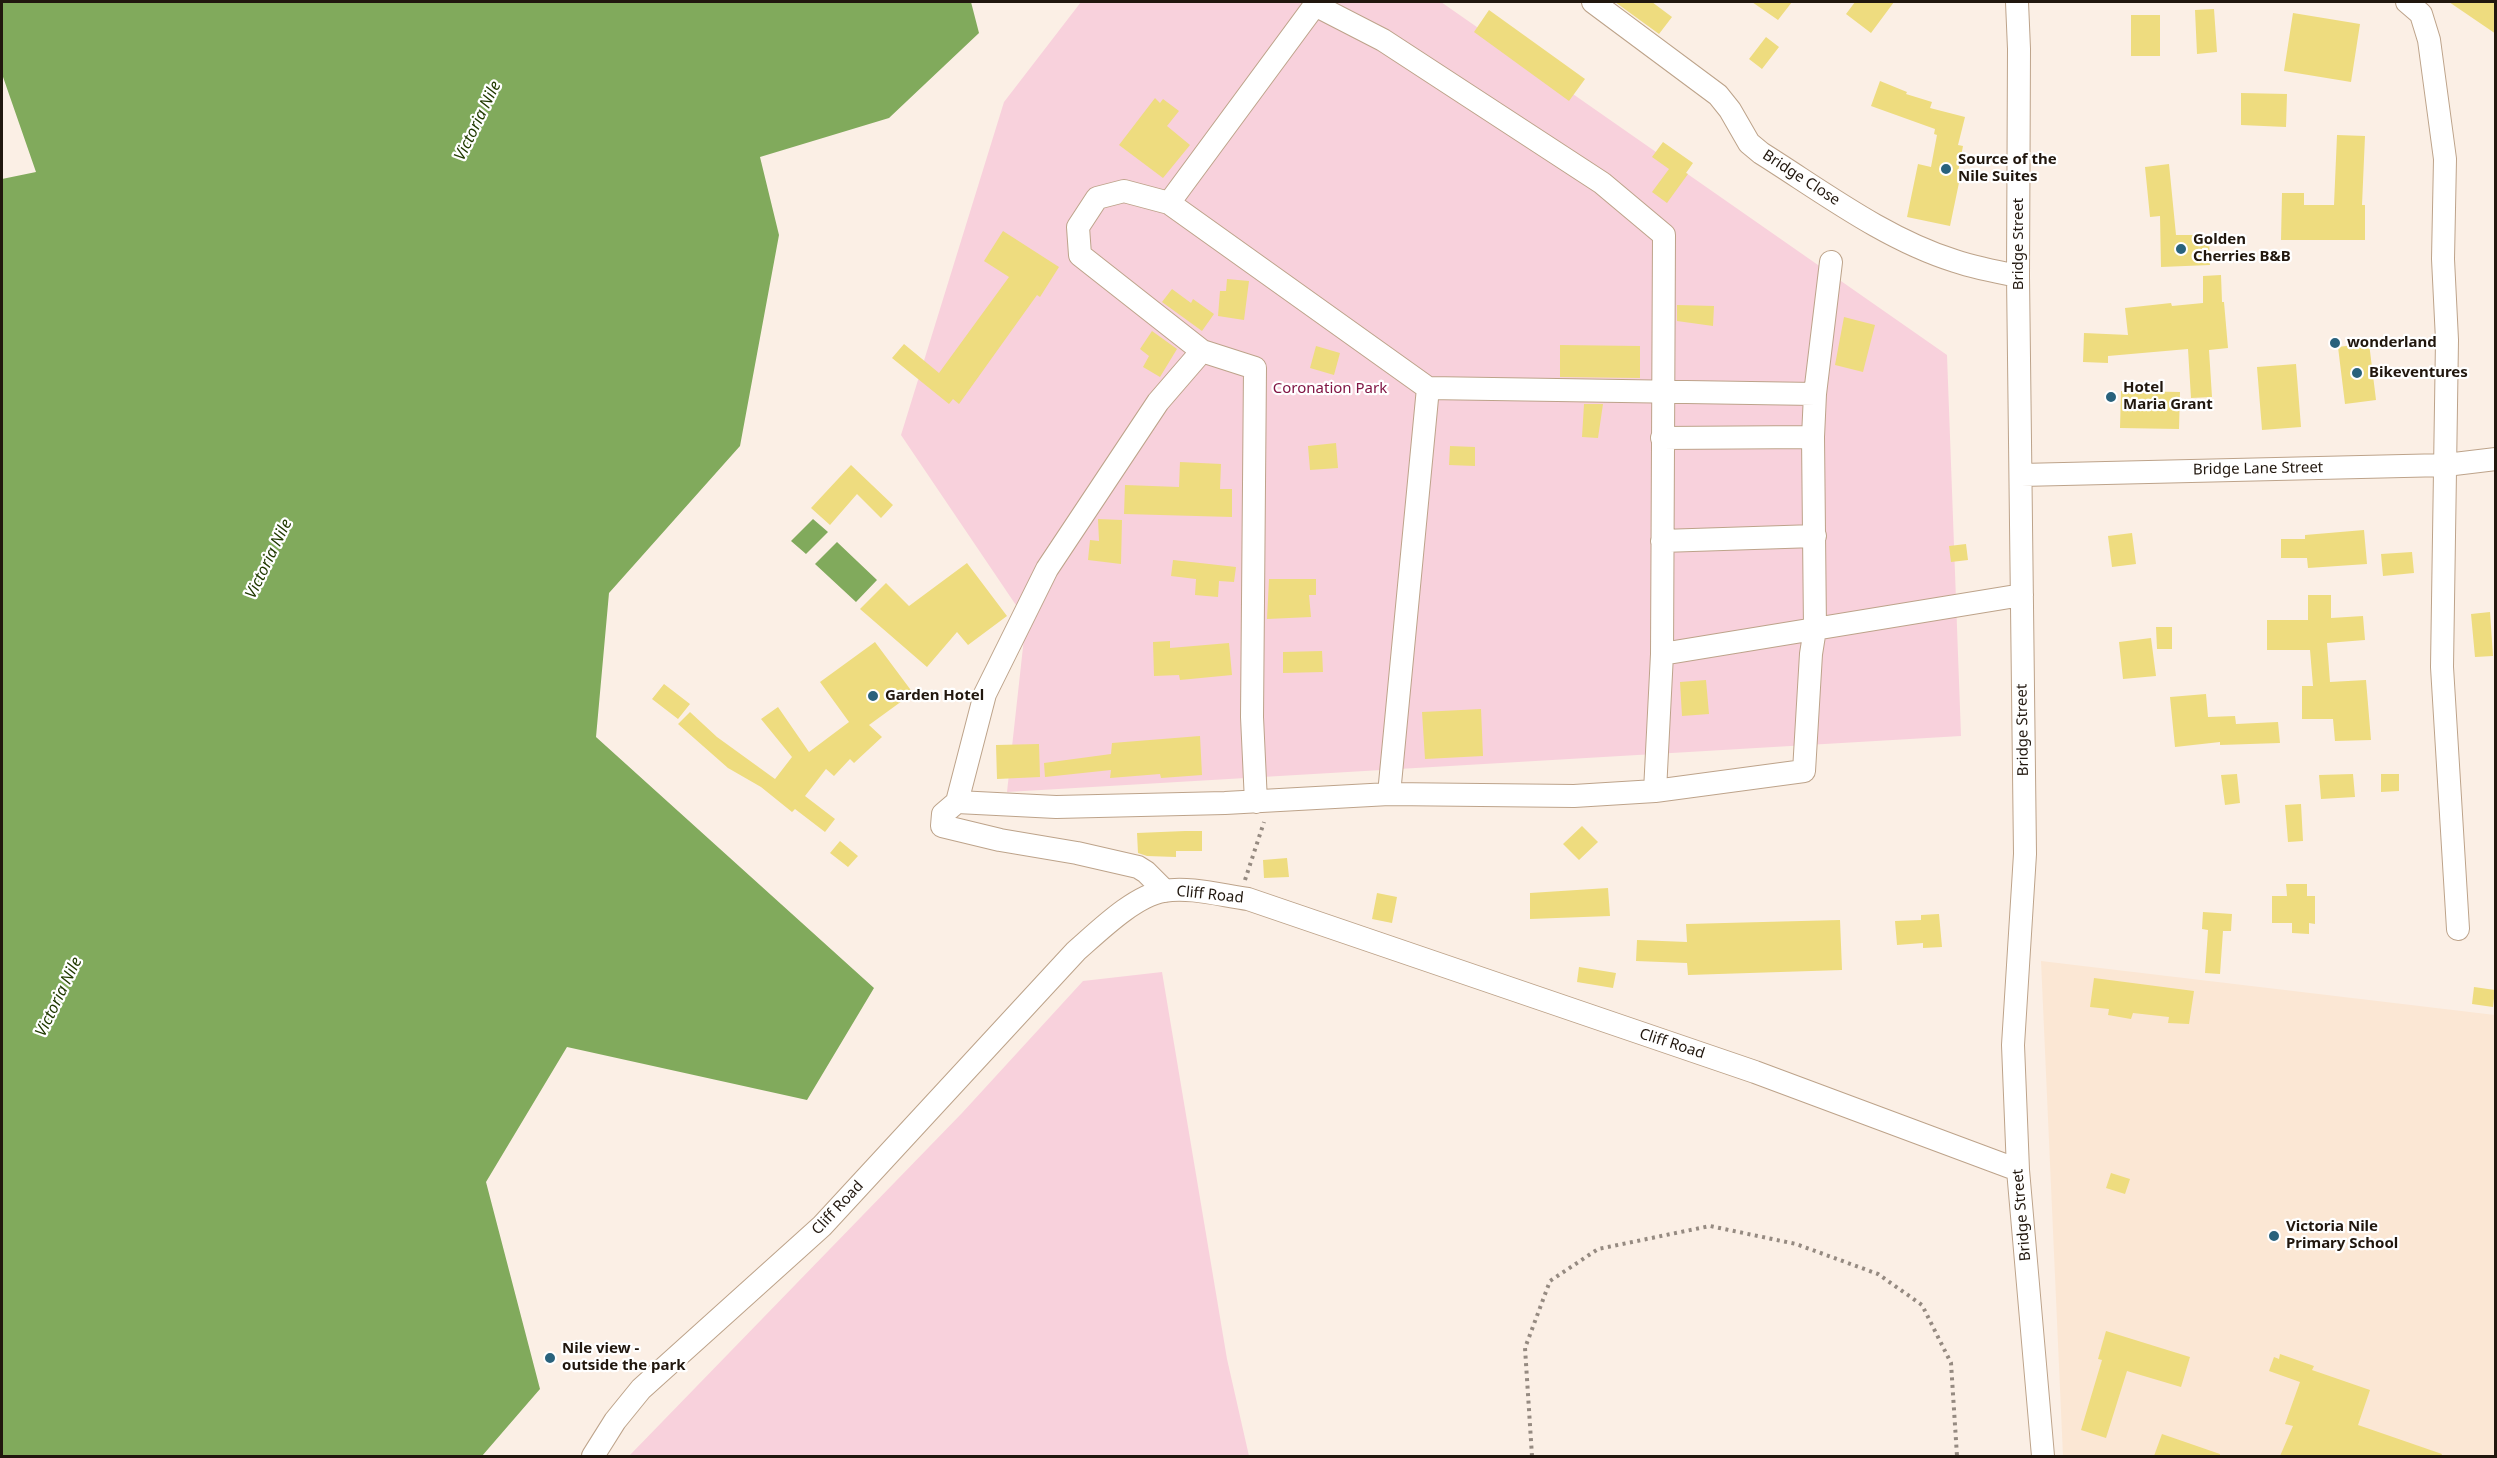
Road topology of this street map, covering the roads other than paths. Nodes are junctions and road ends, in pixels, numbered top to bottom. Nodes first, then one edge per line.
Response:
1 (1593, 2) edge
2 (2017, 2) edge
3 (2407, 2) edge
4 (1169, 203) junction
5 (1831, 262) dead end
6 (2018, 276) junction
7 (1202, 351) junction
8 (1428, 388) junction
9 (1662, 393) junction
10 (1815, 394) junction
11 (1813, 437) junction
12 (1662, 438) junction
13 (2496, 459) edge
14 (2446, 465) junction
15 (2021, 475) junction
16 (1815, 536) junction
17 (1662, 541) junction
18 (2022, 595) junction
19 (1815, 629) junction
20 (1662, 654) junction
21 (1655, 791) junction
22 (1389, 794) junction
23 (957, 802) junction
24 (1264, 802) junction
25 (1165, 891) junction
26 (2458, 929) dead end
27 (2018, 1170) junction
28 (593, 1456) edge
29 (2043, 1456) edge

1 - 6 street, Bridge Close
2 - 6 street, Bridge Street
3 - 14 street
4 - 7 street
4 - 8 street
4 - 9 street
5 - 10 street
6 - 15 street, Bridge Street
7 - 23 street
7 - 24 street
8 - 9 street
8 - 22 street
9 - 10 street
9 - 12 street
10 - 11 street
11 - 12 street
11 - 16 street
12 - 17 street
13 - 14 street, Bridge Lane Street
14 - 15 street, Bridge Lane Street
14 - 26 street
15 - 18 street, Bridge Street
16 - 17 street
16 - 19 street
17 - 20 street
18 - 19 street
18 - 27 street, Bridge Street
19 - 20 street
19 - 21 street
20 - 21 street
21 - 22 street
22 - 24 street
23 - 24 street
23 - 25 street
25 - 27 street, Cliff Road
25 - 28 street, Cliff Road
27 - 29 street, Bridge Street

